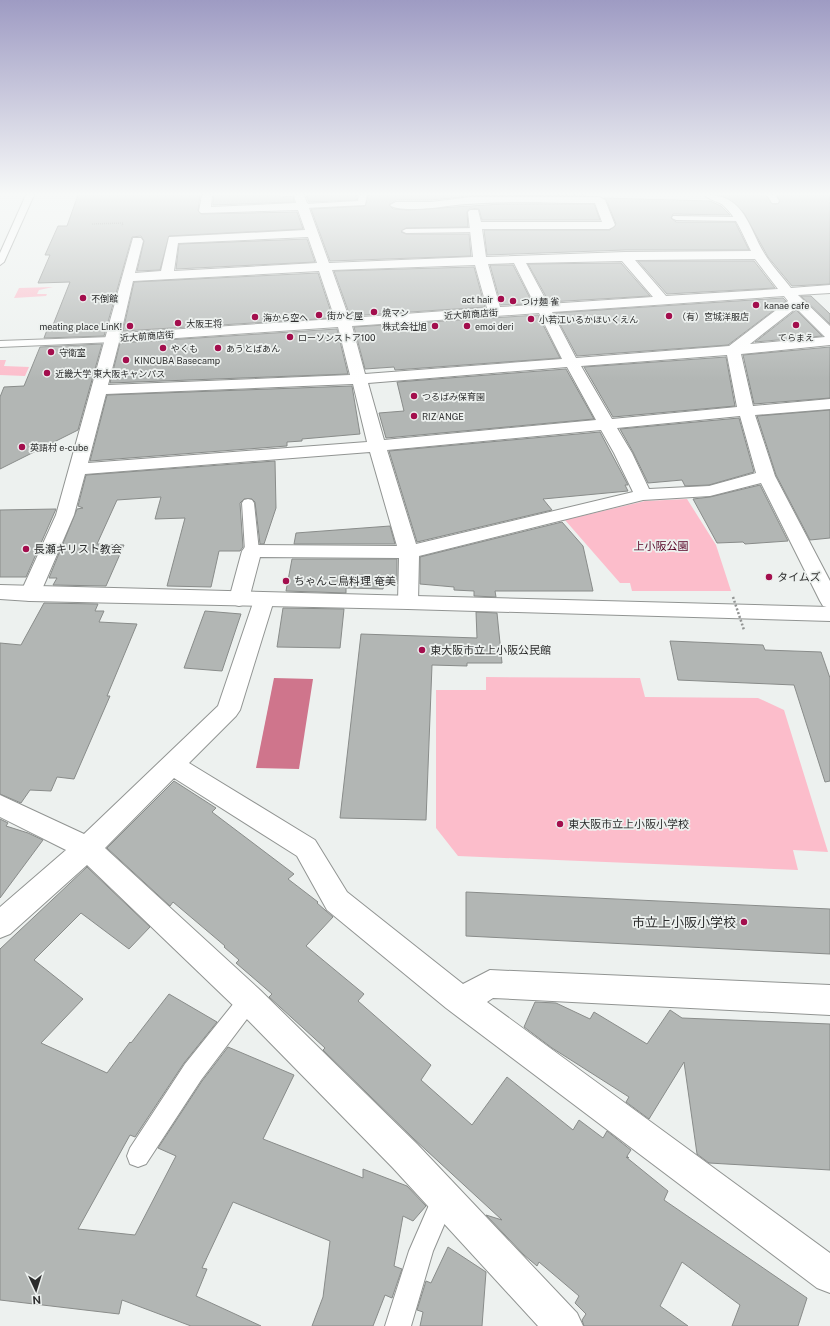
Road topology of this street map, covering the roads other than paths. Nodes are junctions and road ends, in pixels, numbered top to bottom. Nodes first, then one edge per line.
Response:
1 (133, 257) edge
2 (170, 257) edge
3 (321, 257) edge
4 (480, 257) edge
5 (594, 257) edge
6 (626, 257) edge
7 (760, 257) edge
8 (518, 259) junction
9 (480, 260) junction
10 (325, 267) junction
11 (167, 275) junction
12 (128, 277) junction
13 (830, 289) edge
14 (791, 297) junction
15 (663, 301) junction
16 (544, 309) junction
17 (494, 312) junction
18 (344, 322) junction
19 (830, 334) edge
20 (111, 339) junction
21 (830, 341) edge
22 (0, 344) edge
23 (733, 350) junction
24 (571, 362) junction
25 (359, 379) junction
26 (99, 390) junction
27 (830, 404) edge
28 (746, 411) junction
29 (606, 424) junction
30 (378, 446) junction
31 (78, 469) junction
32 (766, 476) junction
33 (643, 495) junction
34 (248, 502) dead end
35 (252, 551) junction
36 (409, 552) junction
37 (0, 592) edge
38 (30, 594) junction
39 (239, 599) junction
40 (264, 600) junction
41 (408, 602) junction
42 (830, 602) edge
43 (830, 614) edge
44 (172, 765) junction
45 (0, 805) edge
46 (87, 848) junction
47 (0, 925) edge
48 (249, 1000) junction
49 (830, 1000) edge
50 (461, 1001) junction
51 (138, 1156) dead end
52 (444, 1197) junction
53 (830, 1275) edge
54 (398, 1326) edge
55 (564, 1326) edge

1 - 12 street
2 - 11 street
3 - 10 street
4 - 9 street
5 - 8 street
6 - 15 street
7 - 14 street
8 - 9 street
8 - 16 street
9 - 10 street
9 - 17 street
10 - 11 street
10 - 18 street
11 - 12 street
12 - 20 street
13 - 14 street, 近大前商店街
14 - 15 street, 近大前商店街
14 - 19 street
14 - 23 street
15 - 16 street, 近大前商店街
16 - 17 street, 近大前商店街
16 - 24 street
17 - 18 street, 近大前商店街
18 - 20 street, 近大前商店街
18 - 25 street
20 - 22 lane
20 - 26 street
21 - 23 street
23 - 24 street
23 - 28 street
24 - 25 street
24 - 29 street
25 - 26 street
25 - 30 street
26 - 31 street
27 - 28 street
28 - 29 street
28 - 32 street
29 - 30 street
29 - 33 street
30 - 31 street
30 - 36 street
31 - 38 street
32 - 33 street
32 - 42 street
33 - 36 street
34 - 35 lane
35 - 36 street
35 - 39 street
36 - 41 street
37 - 38 street
38 - 39 street
39 - 40 street
40 - 41 street
40 - 44 street
41 - 43 street
44 - 46 street
44 - 50 street
45 - 46 street
46 - 47 street
46 - 48 street
48 - 51 lane
48 - 52 street
49 - 50 street
50 - 53 street
52 - 54 lane
52 - 55 street

